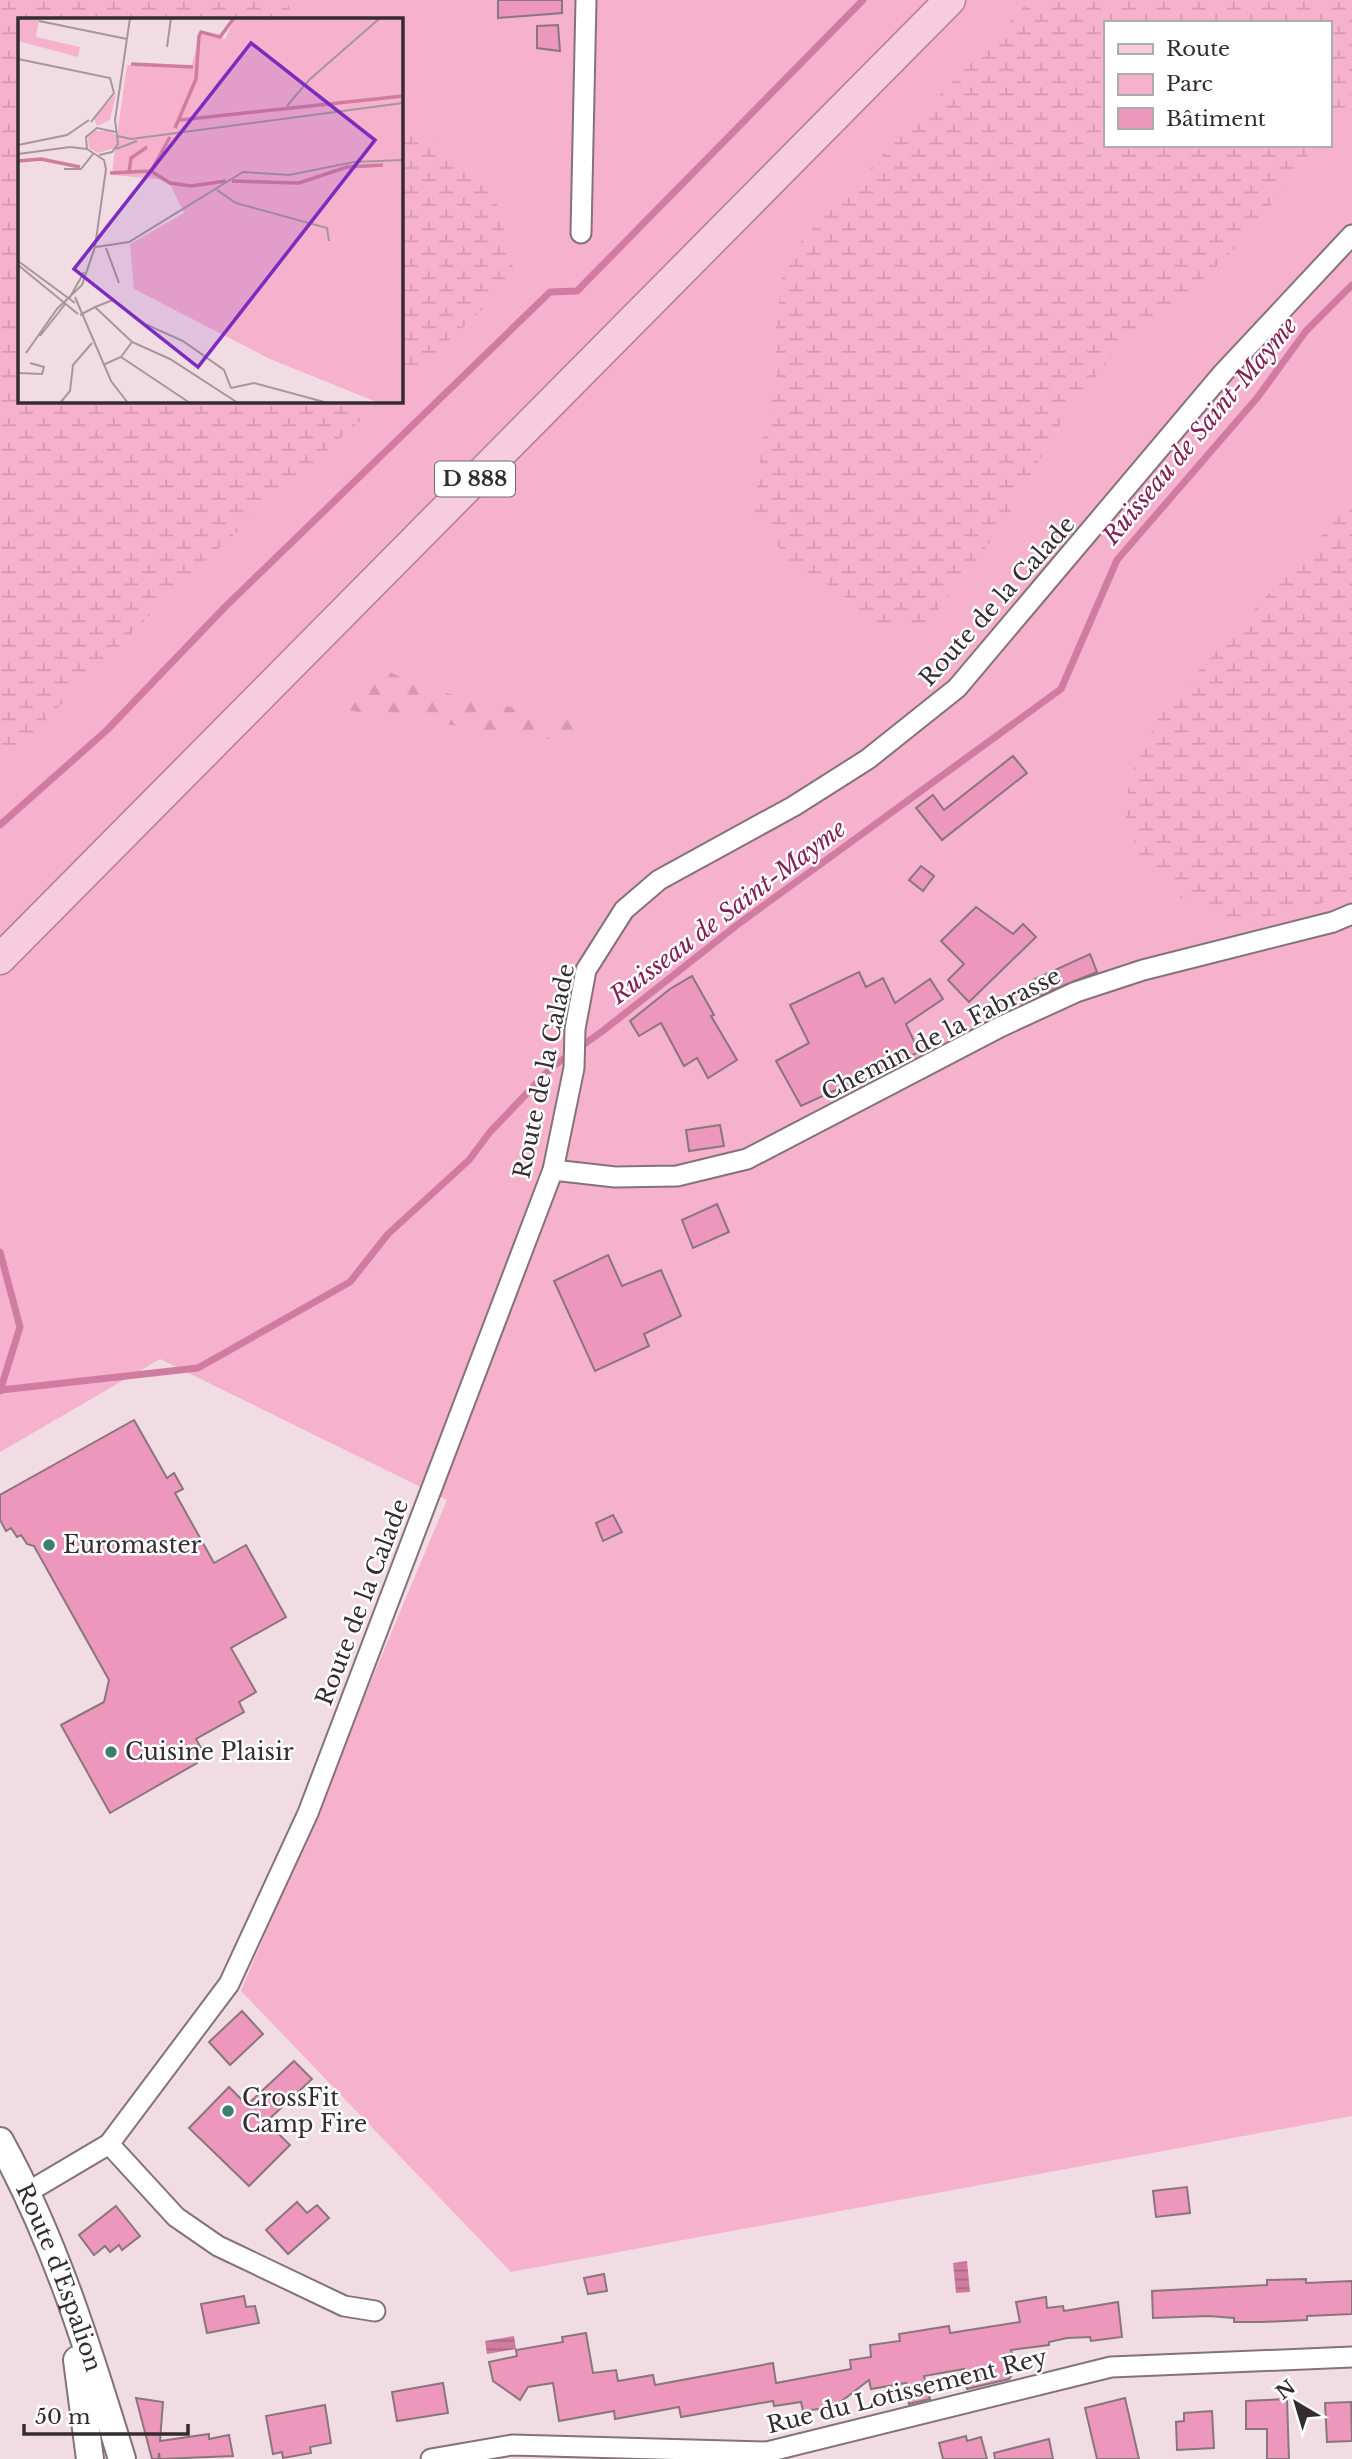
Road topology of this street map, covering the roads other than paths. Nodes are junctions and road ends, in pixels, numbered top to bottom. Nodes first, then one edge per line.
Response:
1 (586, 0) edge
2 (950, 0) edge
3 (581, 233) dead end
4 (1352, 235) edge
5 (1352, 915) edge
6 (0, 959) edge
7 (553, 1170) junction
8 (0, 2141) edge
9 (108, 2144) junction
10 (28, 2192) junction
11 (69, 2299) junction
12 (375, 2311) dead end
13 (1352, 2357) edge
14 (90, 2457) edge
15 (122, 2459) edge
16 (430, 2459) edge

1 - 3 street
2 - 6 main road, D 888
4 - 7 street, Route de la Calade
5 - 7 street, Chemin de la Fabrasse
7 - 9 street, Route de la Calade
8 - 10 main road, Route d'Espalion
9 - 10 street, Route de la Calade
9 - 12 street
10 - 11 main road, Route d'Espalion
11 - 14 main road
11 - 15 main road, Route d'Espalion
13 - 16 street, Rue du Lotissement Rey

